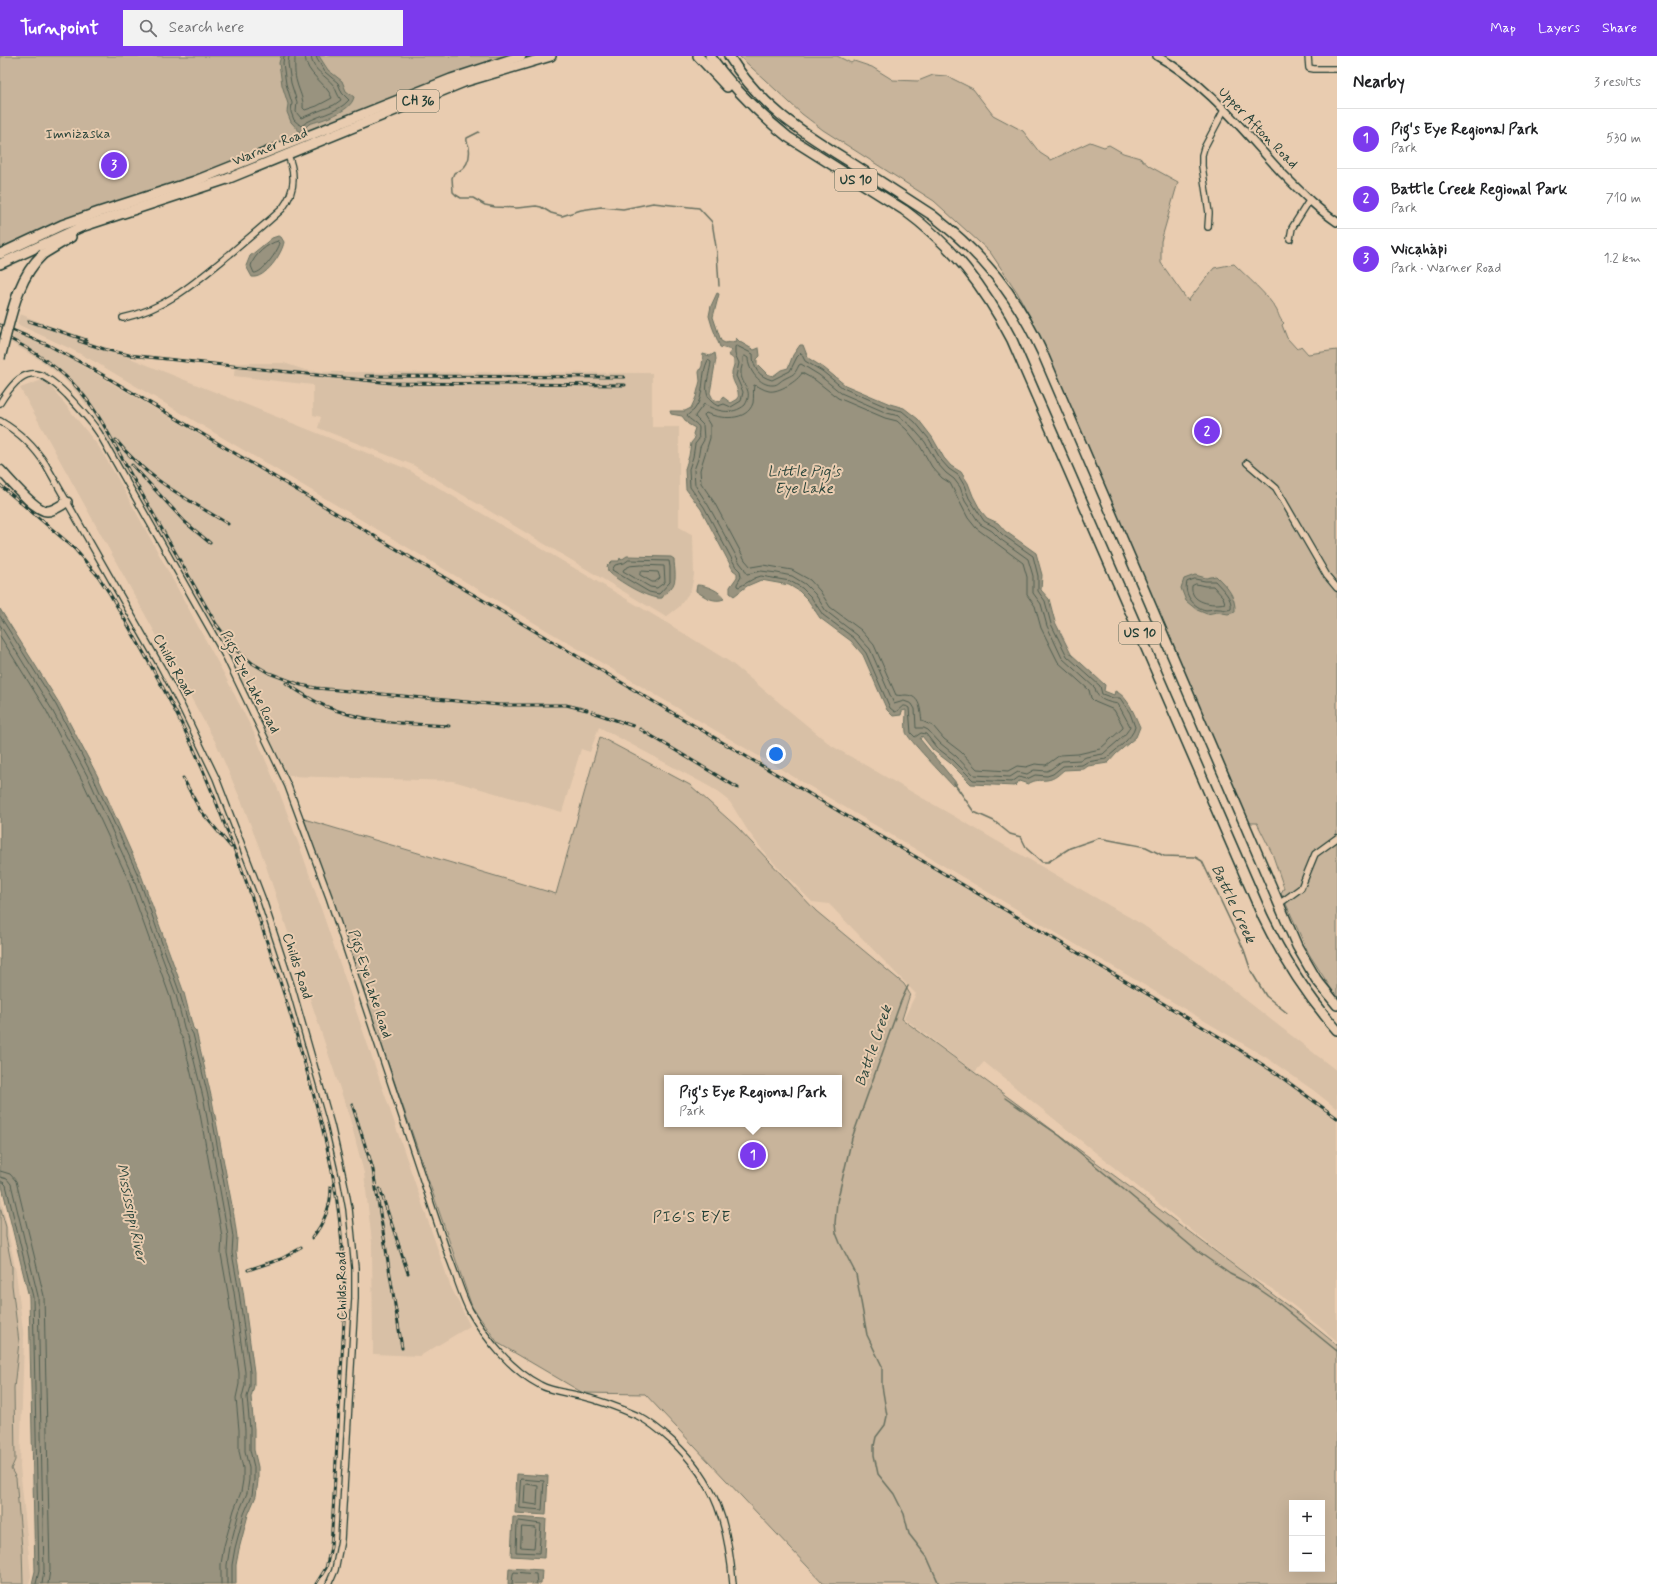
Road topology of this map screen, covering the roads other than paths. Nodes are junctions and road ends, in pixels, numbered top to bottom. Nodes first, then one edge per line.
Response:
1 (521, 56) edge
2 (551, 56) edge
3 (698, 56) edge
4 (710, 56) edge
5 (729, 56) edge
6 (1157, 56) edge
7 (1308, 56) edge
8 (1337, 69) edge
9 (755, 109) junction
10 (1224, 110) junction
11 (286, 150) junction
12 (1309, 201) junction
13 (104, 218) junction
14 (1337, 222) edge
15 (1208, 227) dead end
16 (1290, 239) dead end
17 (0, 254) edge
18 (0, 264) edge
19 (123, 318) dead end
20 (0, 358) edge
21 (0, 403) edge
22 (0, 421) edge
23 (1247, 463) dead end
24 (0, 470) edge
25 (67, 502) junction
26 (1337, 588) edge
27 (1337, 838) edge
28 (1279, 904) junction
29 (1337, 1006) edge
30 (1337, 1030) edge
31 (329, 1584) edge
32 (733, 1584) edge

1 - 11 highway, Warner Road / CH 36
2 - 11 highway, Warner Road / CH 36
3 - 9 highway
4 - 9 highway, US 10
5 - 28 highway, US 10
6 - 10 street, Upper Afton Road
7 - 8 street
9 - 30 highway, US 10
10 - 12 street, Upper Afton Road
10 - 15 street
11 - 13 highway, Warner Road / CH 36
11 - 17 highway, Warner Road / CH 36
11 - 19 street
12 - 14 street, Upper Afton Road
12 - 16 street
13 - 18 highway, Warner Road / CH 36
13 - 20 highway, bridge
21 - 32 street, Pigs Eye Lake Road
22 - 25 street, Childs Road
23 - 26 street
24 - 25 highway
25 - 31 street, Childs Road
27 - 28 street
28 - 29 highway, US 10

